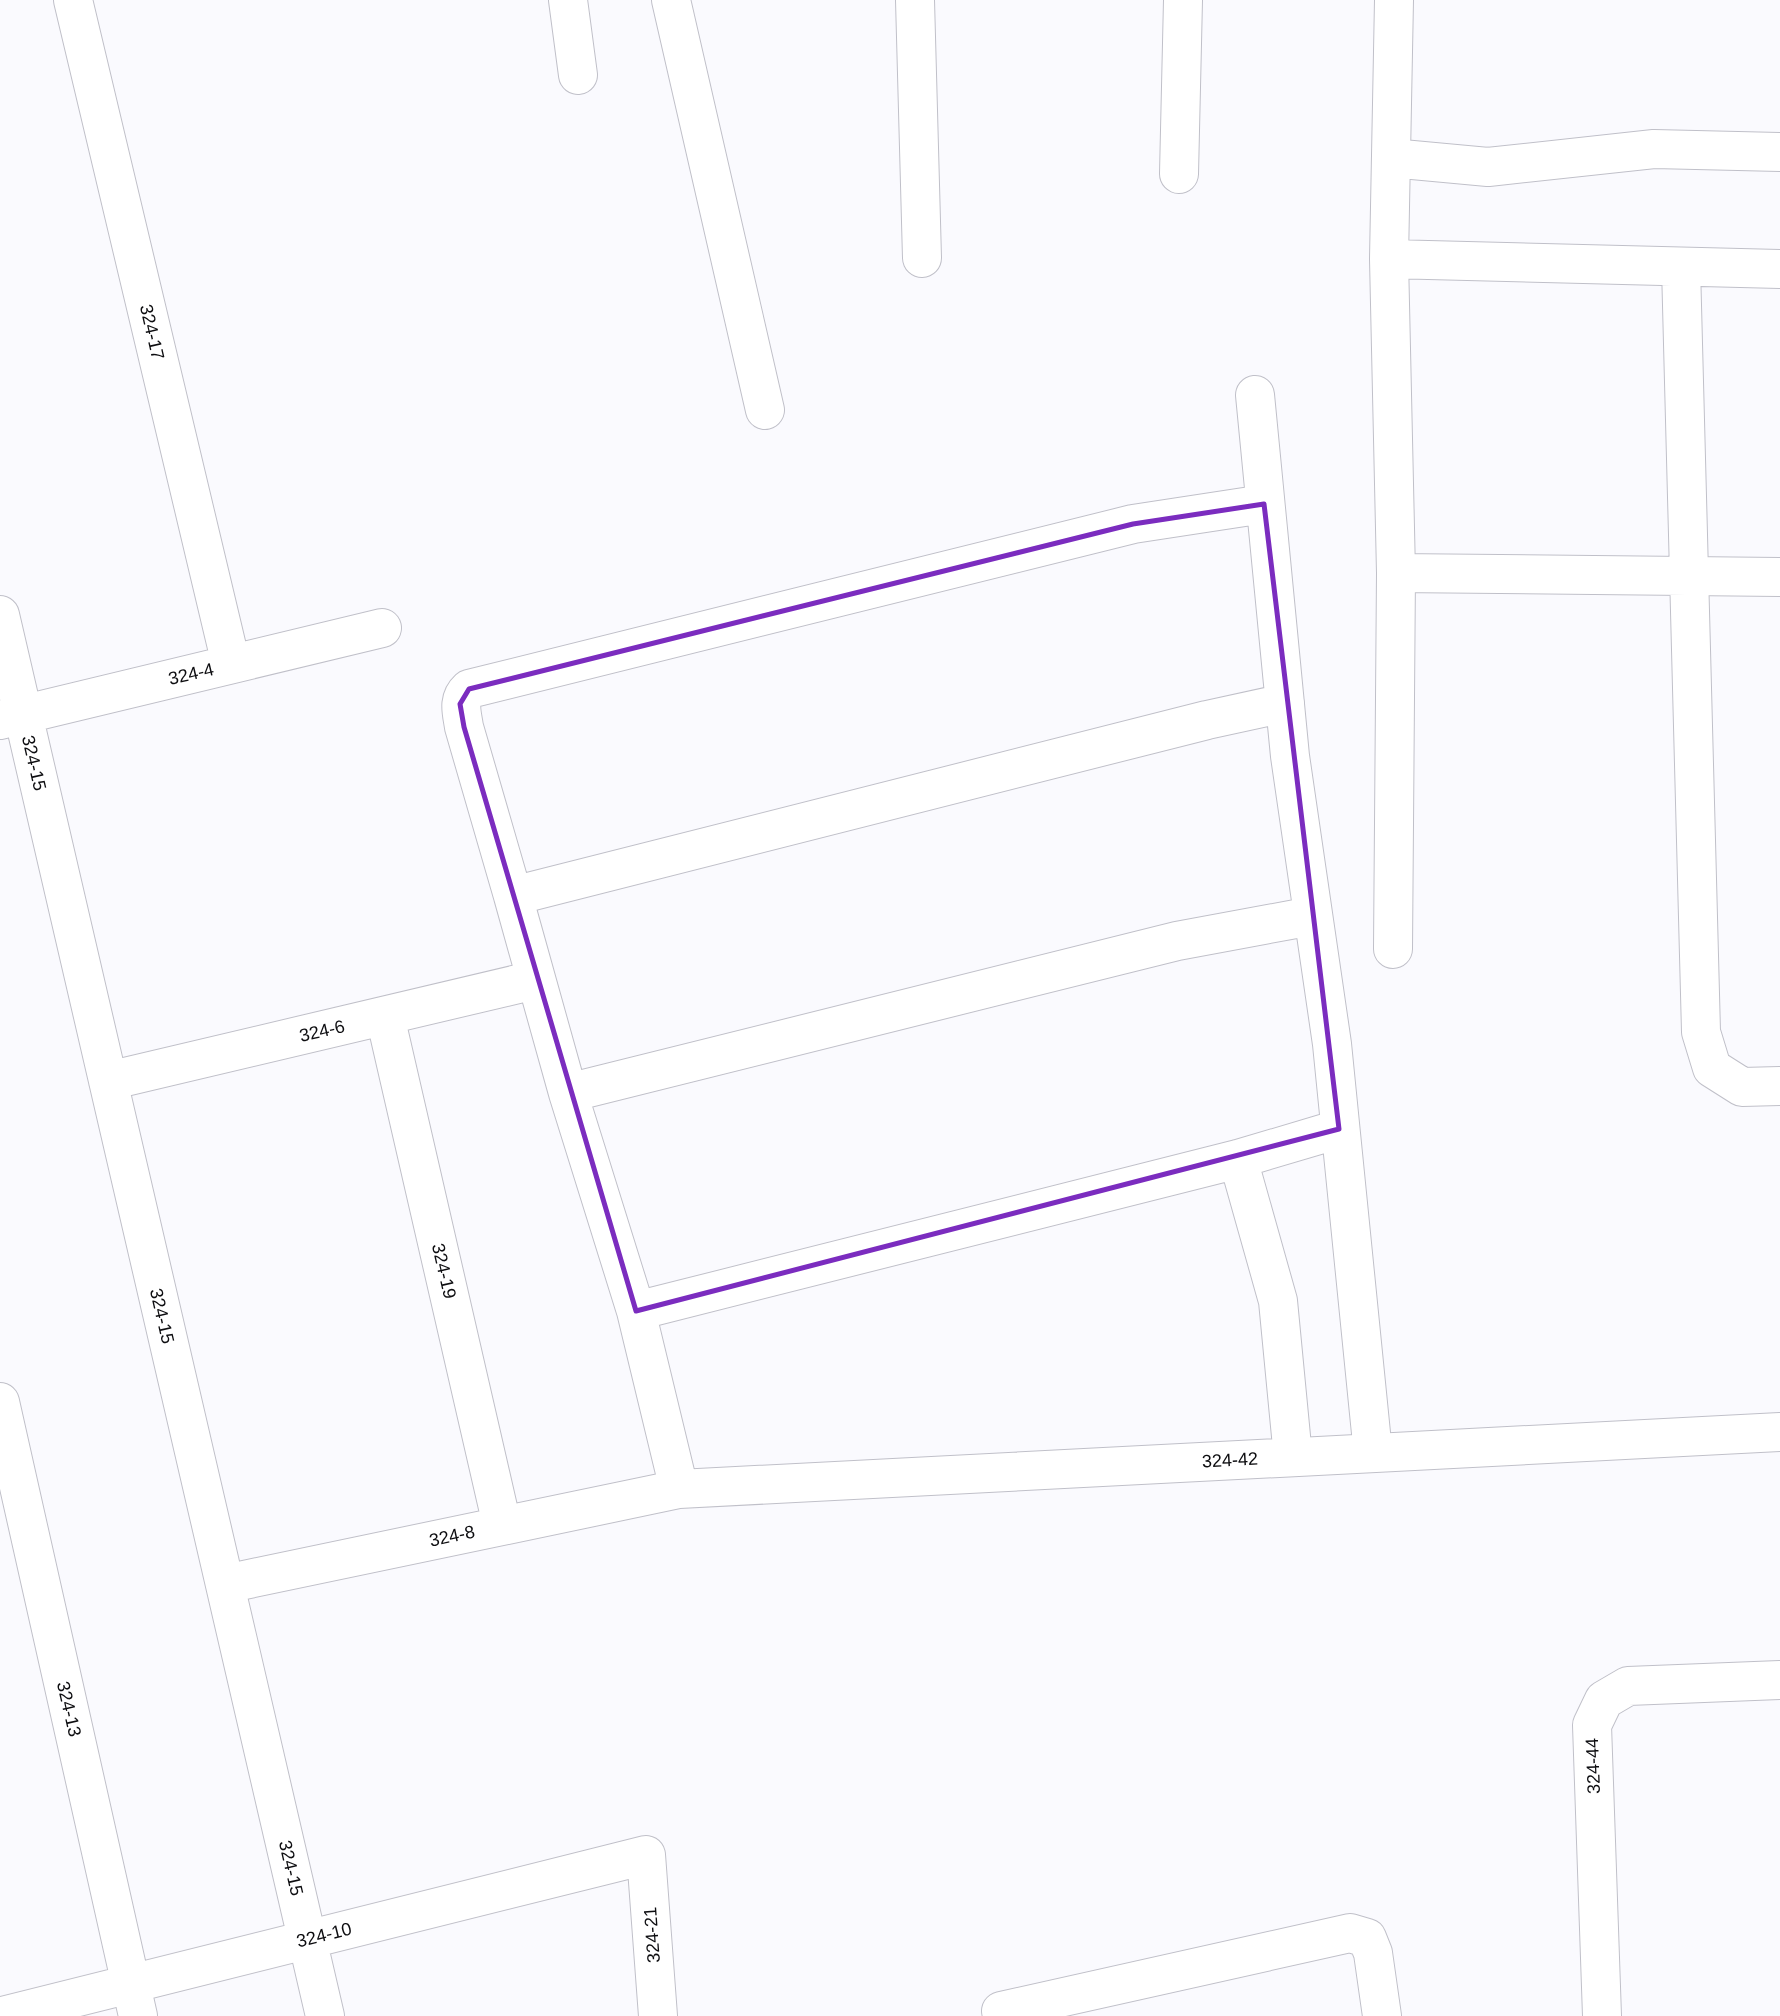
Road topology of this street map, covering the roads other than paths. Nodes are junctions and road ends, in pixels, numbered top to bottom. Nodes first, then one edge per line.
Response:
1 (73, 0) edge
2 (568, 0) edge
3 (671, 0) edge
4 (915, 0) edge
5 (1183, 0) edge
6 (1394, 0) edge
7 (578, 75) dead end
8 (1780, 152) edge
9 (1391, 158) junction
10 (1179, 174) dead end
11 (922, 258) dead end
12 (1388, 259) junction
13 (1681, 267) junction
14 (1780, 269) edge
15 (1255, 395) dead end
16 (765, 410) dead end
17 (1264, 505) junction
18 (1396, 573) junction
19 (1688, 576) junction
20 (1780, 577) edge
21 (0, 615) edge
22 (383, 628) dead end
23 (231, 664) junction
24 (1285, 703) junction
25 (11, 717) edge
26 (513, 896) junction
27 (1312, 916) junction
28 (1393, 949) dead end
29 (536, 980) junction
30 (385, 1016) junction
31 (108, 1081) junction
32 (1780, 1086) edge
33 (568, 1093) junction
34 (1339, 1129) junction
35 (1238, 1159) junction
36 (636, 1311) junction
37 (0, 1402) edge
38 (1780, 1432) edge
39 (1373, 1453) junction
40 (1293, 1457) junction
41 (679, 1489) junction
42 (502, 1525) junction
43 (225, 1584) junction
44 (1780, 1680) edge
45 (646, 1855) joint
46 (307, 1940) junction
47 (134, 2000) edge
48 (1001, 2011) dead end
49 (2, 2016) edge
50 (325, 2016) edge
51 (658, 2016) edge
52 (1382, 2016) edge
53 (1602, 2016) edge

1 - 23 street, 324-17
2 - 7 street
3 - 16 street
4 - 11 street
5 - 10 street
6 - 9 street
8 - 9 street
9 - 12 street
12 - 13 street
12 - 18 street
13 - 14 street
13 - 19 street
15 - 17 street
17 - 24 street
17 - 26 street
18 - 19 street
18 - 28 street
19 - 20 street
19 - 32 street
21 - 25 street, 324-15
22 - 23 street, 324-4
23 - 25 street, 324-4
24 - 26 street
24 - 27 street
25 - 31 street, 324-15
26 - 29 street
27 - 33 street
27 - 34 street
29 - 30 street, 324-6
29 - 33 street
30 - 31 street, 324-6
30 - 42 street, 324-19
31 - 43 street, 324-15
33 - 36 street
34 - 35 street
34 - 39 street
35 - 36 street
35 - 40 street
36 - 41 street
37 - 47 street, 324-13
38 - 39 street, 324-42
39 - 40 street, 324-42
40 - 41 street, 324-42
41 - 42 street, 324-8
42 - 43 street, 324-8
43 - 46 street, 324-15
44 - 53 street, 324-44
45 - 46 street, 324-10
45 - 51 street, 324-21
46 - 47 street, 324-10
46 - 50 street, 324-15
47 - 49 street, 324-10
48 - 52 street

